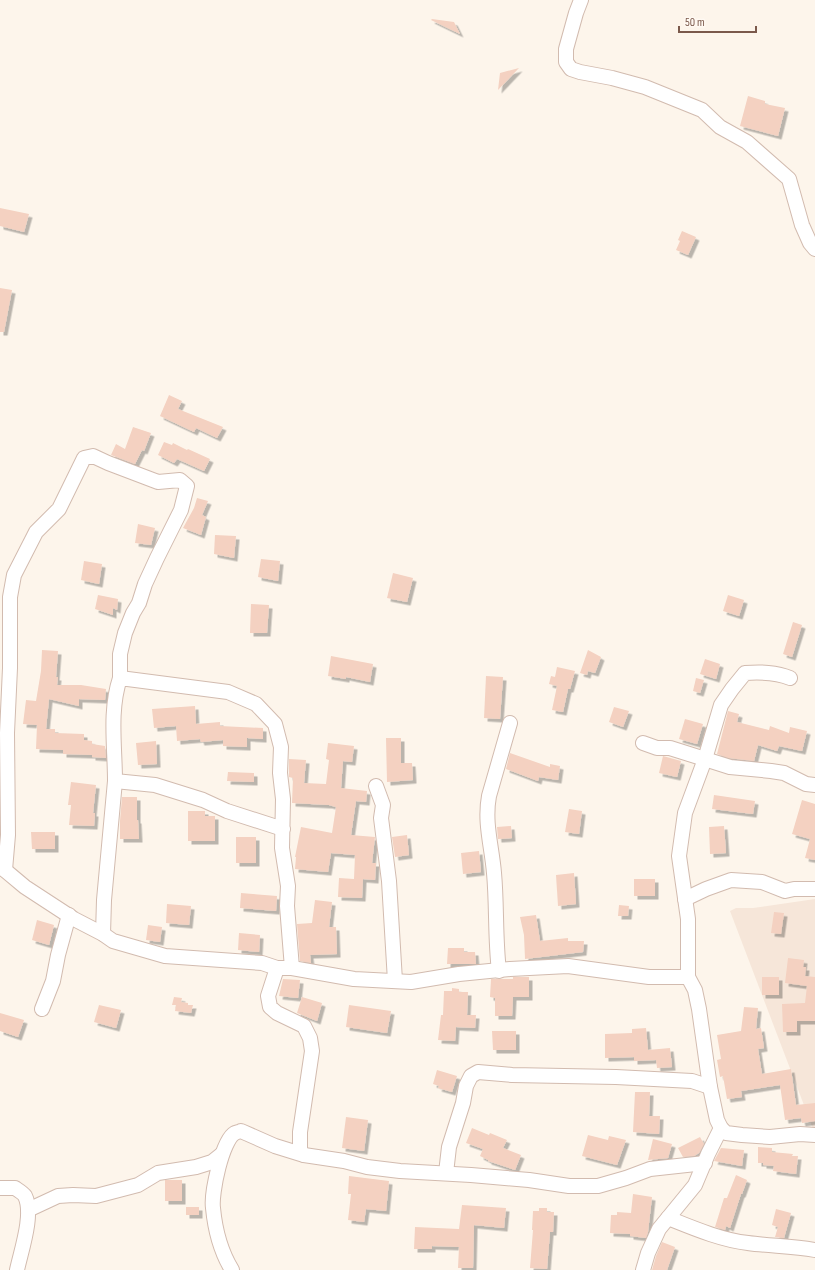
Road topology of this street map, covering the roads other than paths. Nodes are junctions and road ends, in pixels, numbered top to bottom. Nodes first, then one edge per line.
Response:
1 (581, 0) edge
2 (815, 249) edge
3 (120, 678) junction
4 (790, 678) dead end
5 (510, 723) dead end
6 (643, 743) dead end
7 (705, 759) junction
8 (115, 781) junction
9 (815, 785) edge
10 (376, 786) dead end
11 (283, 829) junction
12 (3, 868) edge
13 (815, 889) edge
14 (685, 899) junction
15 (69, 915) junction
16 (102, 934) junction
17 (277, 968) junction
18 (292, 968) junction
19 (499, 971) junction
20 (688, 978) junction
21 (395, 981) junction
22 (42, 1009) dead end
23 (710, 1087) junction
24 (721, 1128) junction
25 (815, 1135) edge
26 (222, 1154) junction
27 (304, 1155) junction
28 (705, 1163) junction
29 (446, 1173) junction
30 (0, 1188) edge
31 (28, 1210) junction
32 (668, 1218) junction
33 (815, 1250) edge
34 (17, 1270) edge
35 (232, 1270) edge
36 (643, 1270) edge

1 - 2 street
3 - 8 street
3 - 11 street
3 - 12 street
4 - 7 street
5 - 19 street
6 - 7 street
7 - 9 street
7 - 14 street
8 - 11 street
8 - 16 street
10 - 21 street
11 - 18 street
12 - 15 street
13 - 14 street
14 - 20 street
15 - 16 street
15 - 22 street
16 - 17 street
17 - 18 street
17 - 27 street
18 - 21 street
19 - 20 street
19 - 21 street
20 - 23 street
23 - 24 street
23 - 29 street
24 - 25 street
24 - 28 street
26 - 27 street
26 - 31 street
26 - 35 street
27 - 29 street
28 - 29 street
28 - 32 street
30 - 31 street
31 - 34 street
32 - 33 street
32 - 36 street

